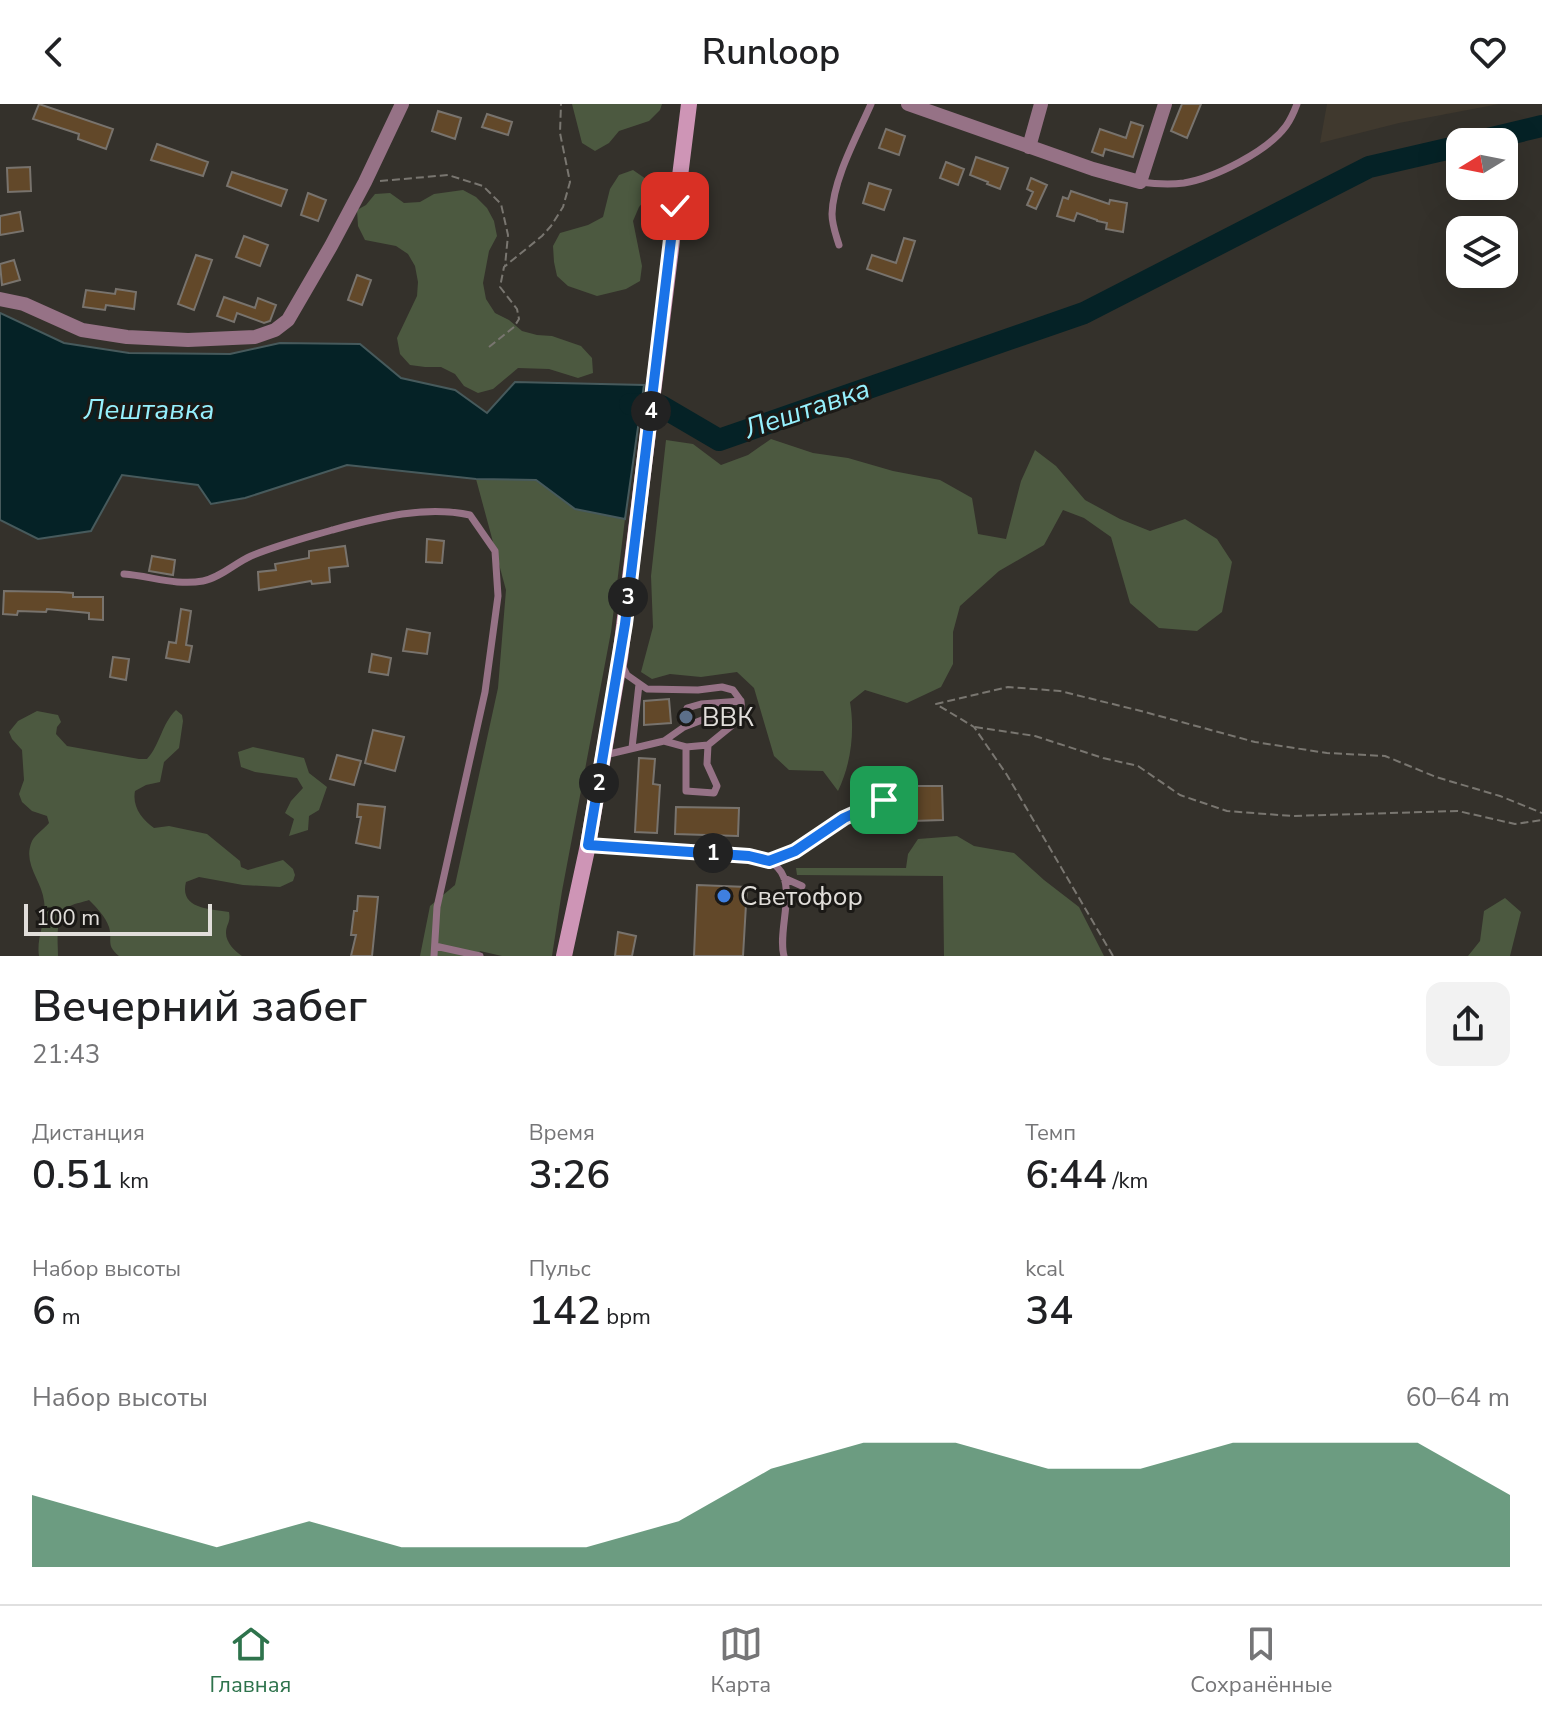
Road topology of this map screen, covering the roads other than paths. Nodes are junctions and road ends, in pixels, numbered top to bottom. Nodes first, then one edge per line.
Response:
1 (402, 104) edge
2 (689, 104) edge
3 (871, 104) edge
4 (908, 104) edge
5 (1041, 104) edge
6 (1165, 104) edge
7 (1297, 104) edge
8 (1029, 147) junction
9 (1140, 182) junction
10 (839, 245) dead end
11 (0, 299) edge
12 (124, 574) dead end
13 (620, 658) junction
14 (639, 684) junction
15 (741, 701) junction
16 (742, 713) junction
17 (684, 727) junction
18 (664, 741) junction
19 (708, 745) junction
20 (686, 747) junction
21 (632, 748) junction
22 (603, 756) junction
23 (884, 800) dead end
24 (588, 845) junction
25 (769, 861) junction
26 (784, 878) junction
27 (802, 886) dead end
28 (435, 946) junction
29 (434, 956) edge
30 (480, 956) edge
31 (564, 956) edge
32 (784, 956) edge

1 - 11 street
2 - 13 main road
3 - 10 lane
4 - 8 street
5 - 8 street
6 - 9 street
7 - 9 lane
8 - 9 street
12 - 28 lane
13 - 14 lane
13 - 22 main road
14 - 15 lane
14 - 21 lane
15 - 16 lane
15 - 17 lane
16 - 17 lane
16 - 19 lane
17 - 18 lane
18 - 20 lane
18 - 21 lane
19 - 20 lane
19 - 20 lane
21 - 22 lane
22 - 24 main road
23 - 25 lane
24 - 25 lane
24 - 31 main road
25 - 26 lane
26 - 27 lane
26 - 32 lane
28 - 29 lane
28 - 30 lane

